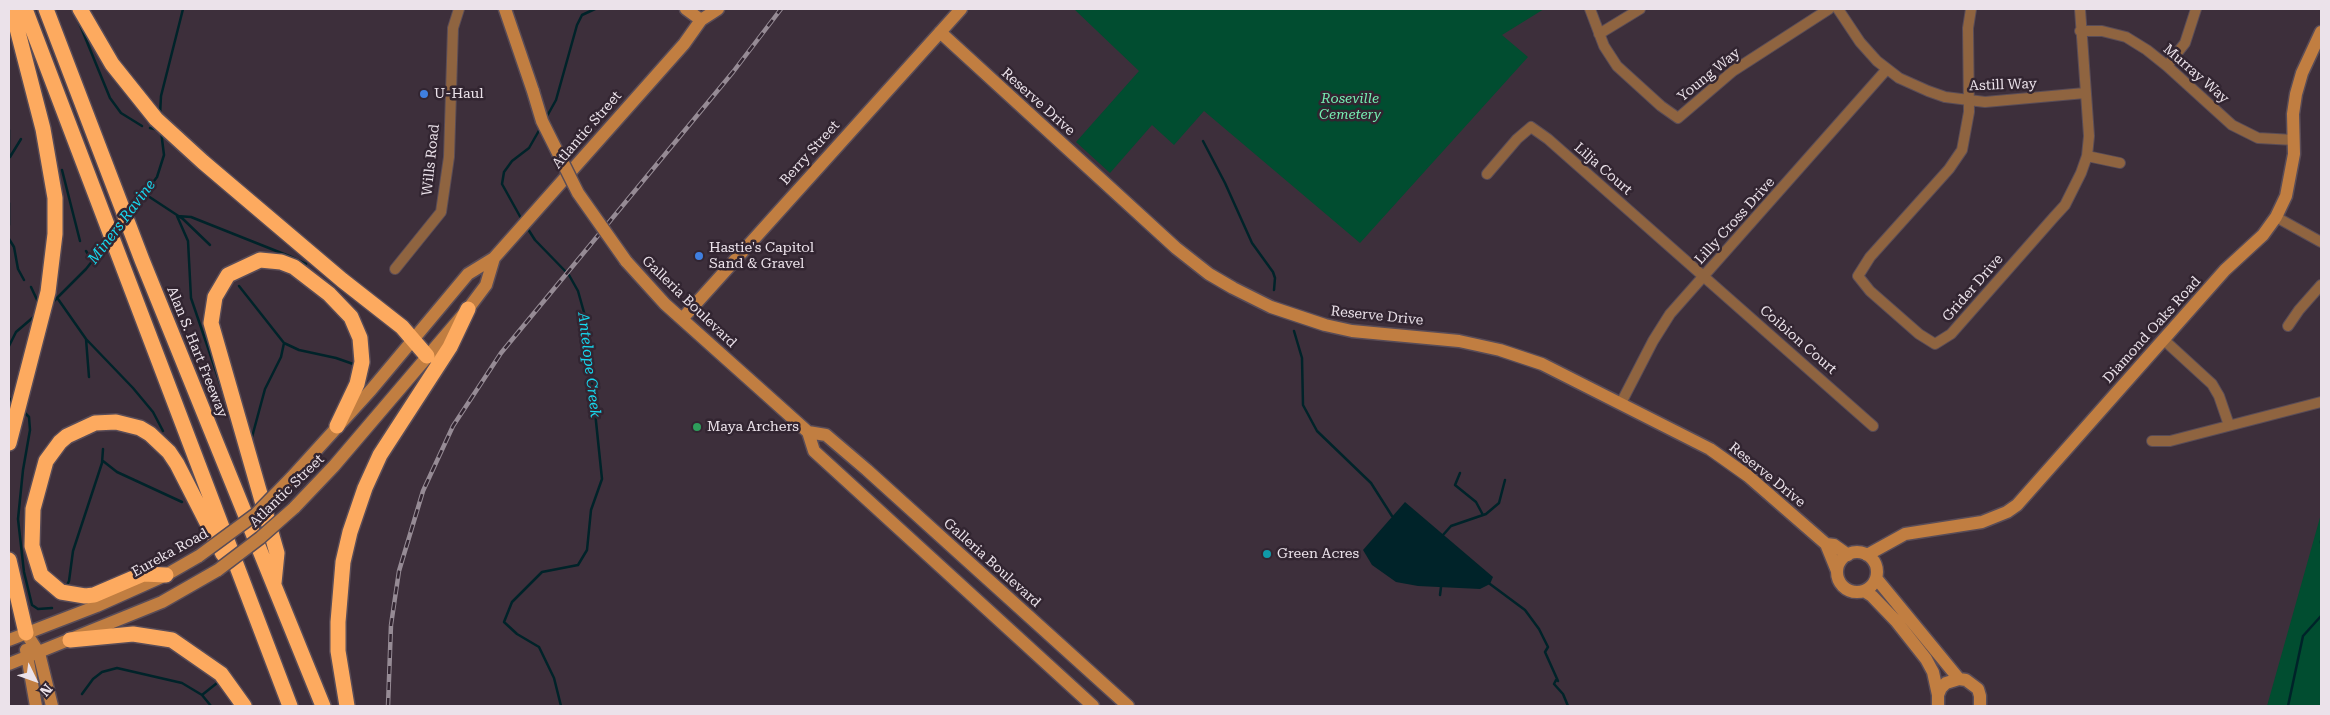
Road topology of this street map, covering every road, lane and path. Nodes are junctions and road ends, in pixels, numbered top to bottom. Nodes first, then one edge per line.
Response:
1 (12, 9) edge
2 (25, 9) edge
3 (46, 9) edge
4 (80, 9) edge
5 (459, 9) edge
6 (505, 9) edge
7 (686, 9) edge
8 (718, 9) edge
9 (961, 9) edge
10 (1590, 9) edge
11 (1640, 9) edge
12 (1829, 9) edge
13 (1838, 9) edge
14 (1971, 9) edge
15 (2080, 9) edge
16 (2196, 9) edge
17 (703, 15) edge
18 (2080, 31) junction
19 (940, 32) junction
20 (2321, 32) edge
21 (1600, 34) junction
22 (2167, 66) junction
23 (1887, 69) junction
24 (2086, 93) junction
25 (1969, 101) junction
26 (2294, 140) junction
27 (2087, 156) junction
28 (2120, 163) dead end
29 (1487, 174) dead end
30 (2276, 217) junction
31 (2321, 242) edge
32 (494, 258) junction
33 (395, 269) dead end
34 (1704, 276) junction
35 (2321, 285) edge
36 (468, 309) junction
37 (682, 319) junction
38 (2288, 326) dead end
39 (413, 339) junction
40 (2164, 340) junction
41 (427, 356) junction
42 (2321, 402) edge
43 (1621, 403) junction
44 (2229, 425) junction
45 (338, 426) junction
46 (1873, 426) dead end
47 (808, 432) junction
48 (2152, 441) dead end
49 (9, 443) edge
50 (1826, 544) junction
51 (1848, 555) junction
52 (1871, 559) junction
53 (9, 560) edge
54 (1837, 570) junction
55 (166, 575) junction
56 (1876, 578) junction
57 (274, 587) junction
58 (1864, 591) junction
59 (258, 623) junction
60 (26, 633) junction
61 (9, 640) edge
62 (70, 640) junction
63 (33, 655) junction
64 (9, 664) edge
65 (1959, 679) junction
66 (1938, 700) edge
67 (36, 706) edge
68 (52, 706) edge
69 (244, 706) edge
70 (290, 706) edge
71 (323, 706) edge
72 (347, 706) edge
73 (1093, 706) edge
74 (1128, 706) edge
75 (1980, 706) edge

1 - 49 highway
2 - 59 highway
3 - 57 highway, Alan S. Hart Freeway
4 - 39 highway
5 - 33 street, Wills Road
6 - 37 main road, Galleria Boulevard, bridge
7 - 17 main road
8 - 17 main road, Atlantic Street
9 - 19 main road, Berry Street
10 - 21 street, Young Way
11 - 21 street
12 - 21 street, Young Way
13 - 23 street, Astill Way
14 - 25 street
15 - 18 street, Grider Drive
16 - 22 street
17 - 32 main road, Atlantic Street
18 - 22 street, Murray Way
18 - 24 street, Grider Drive
19 - 37 main road, Berry Street
19 - 43 main road, Reserve Drive
20 - 26 main road, Diamond Oaks Road
22 - 26 street, Murray Way
23 - 25 street, Astill Way
23 - 34 street, Lilly Cross Drive
24 - 25 street, Astill Way
24 - 27 street, Grider Drive
25 - 27 street, Grider Drive
26 - 30 main road, Diamond Oaks Road
27 - 28 street
29 - 34 street, Lilja Court
30 - 31 street
30 - 40 main road, Diamond Oaks Road
32 - 36 main road, Atlantic Street
32 - 39 main road, Atlantic Street
34 - 43 street, Lilly Cross Drive
34 - 46 street, Coibion Court
35 - 38 street
36 - 41 main road, Atlantic Street
36 - 72 highway
37 - 47 main road, Galleria Boulevard
39 - 41 highway
39 - 45 main road, Atlantic Street
40 - 44 street
40 - 52 main road, Diamond Oaks Road
41 - 62 main road, Atlantic Street, bridge
42 - 44 street
43 - 50 main road, Reserve Drive
44 - 48 street
45 - 55 main road, Eureka Road, bridge
45 - 57 highway
47 - 73 main road, Galleria Boulevard
47 - 74 main road, Galleria Boulevard
50 - 51 main road, Reserve Drive
50 - 54 main road, Reserve Drive
51 - 52 main road
51 - 54 main road
52 - 56 main road
53 - 60 highway
54 - 58 main road
55 - 59 highway
55 - 60 main road, Eureka Road
56 - 58 main road
56 - 65 main road
57 - 71 highway, Alan S. Hart Freeway
58 - 66 main road
59 - 70 highway
60 - 61 main road, Eureka Road
60 - 63 main road
62 - 63 main road, Atlantic Street
62 - 69 highway
63 - 64 main road
63 - 67 main road
63 - 68 main road
65 - 66 main road
65 - 75 main road

